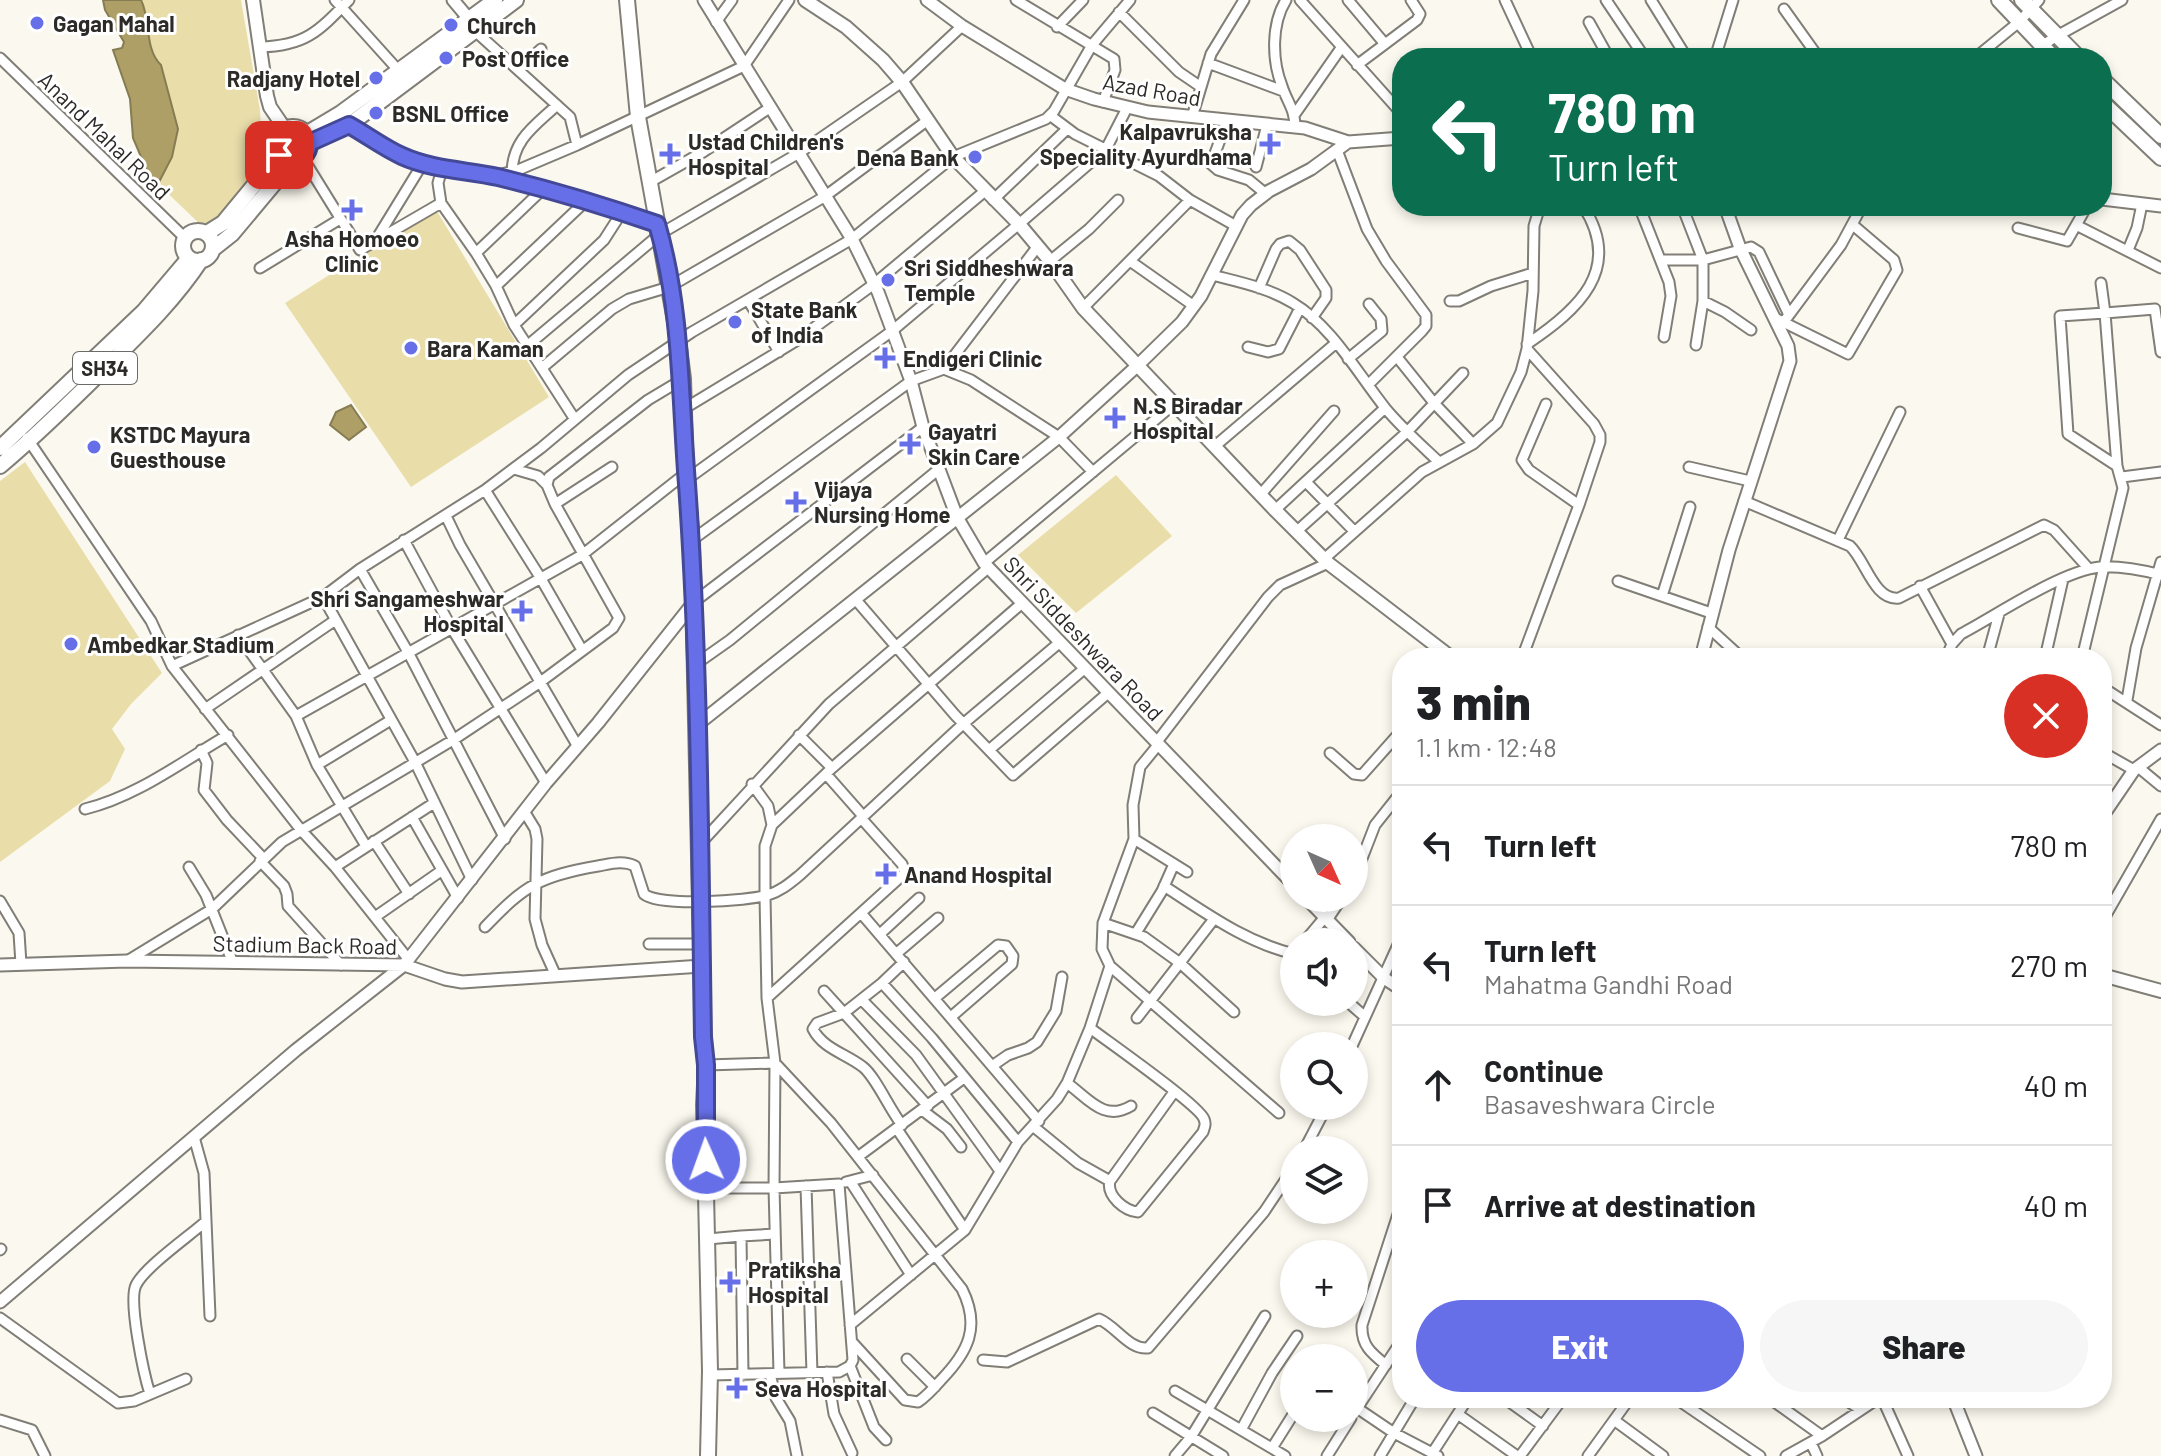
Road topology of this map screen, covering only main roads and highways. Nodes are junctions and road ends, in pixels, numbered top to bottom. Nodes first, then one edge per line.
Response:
1 (253, 0) edge
2 (495, 0) edge
3 (516, 0) edge
4 (627, 0) edge
5 (805, 0) edge
6 (1999, 0) edge
7 (2031, 3) edge
8 (472, 25) junction
9 (2044, 48) edge
10 (2068, 48) edge
11 (2112, 89) edge
12 (2112, 111) edge
13 (285, 129) junction
14 (2161, 136) edge
15 (308, 138) junction
16 (279, 155) junction
17 (2161, 158) edge
18 (298, 160) junction
19 (207, 233) junction
20 (213, 249) junction
21 (195, 259) junction
22 (25, 436) junction
23 (0, 448) edge
24 (0, 466) edge
25 (1439, 648) edge
26 (2112, 978) edge
27 (2161, 991) edge
28 (708, 1456) edge

1 - 13 main road
2 - 8 main road
3 - 8 main road
4 - 28 main road
5 - 25 main road
6 - 9 main road
7 - 10 main road
8 - 15 main road
8 - 15 main road
11 - 14 main road
12 - 17 main road
13 - 15 main road
13 - 16 main road
15 - 18 main road, SH34
16 - 18 main road
16 - 19 main road
18 - 20 main road, SH34
19 - 20 main road
19 - 21 main road
20 - 21 main road, SH34
21 - 22 main road, SH34
22 - 23 main road, SH34
22 - 24 main road, SH34
26 - 27 main road

